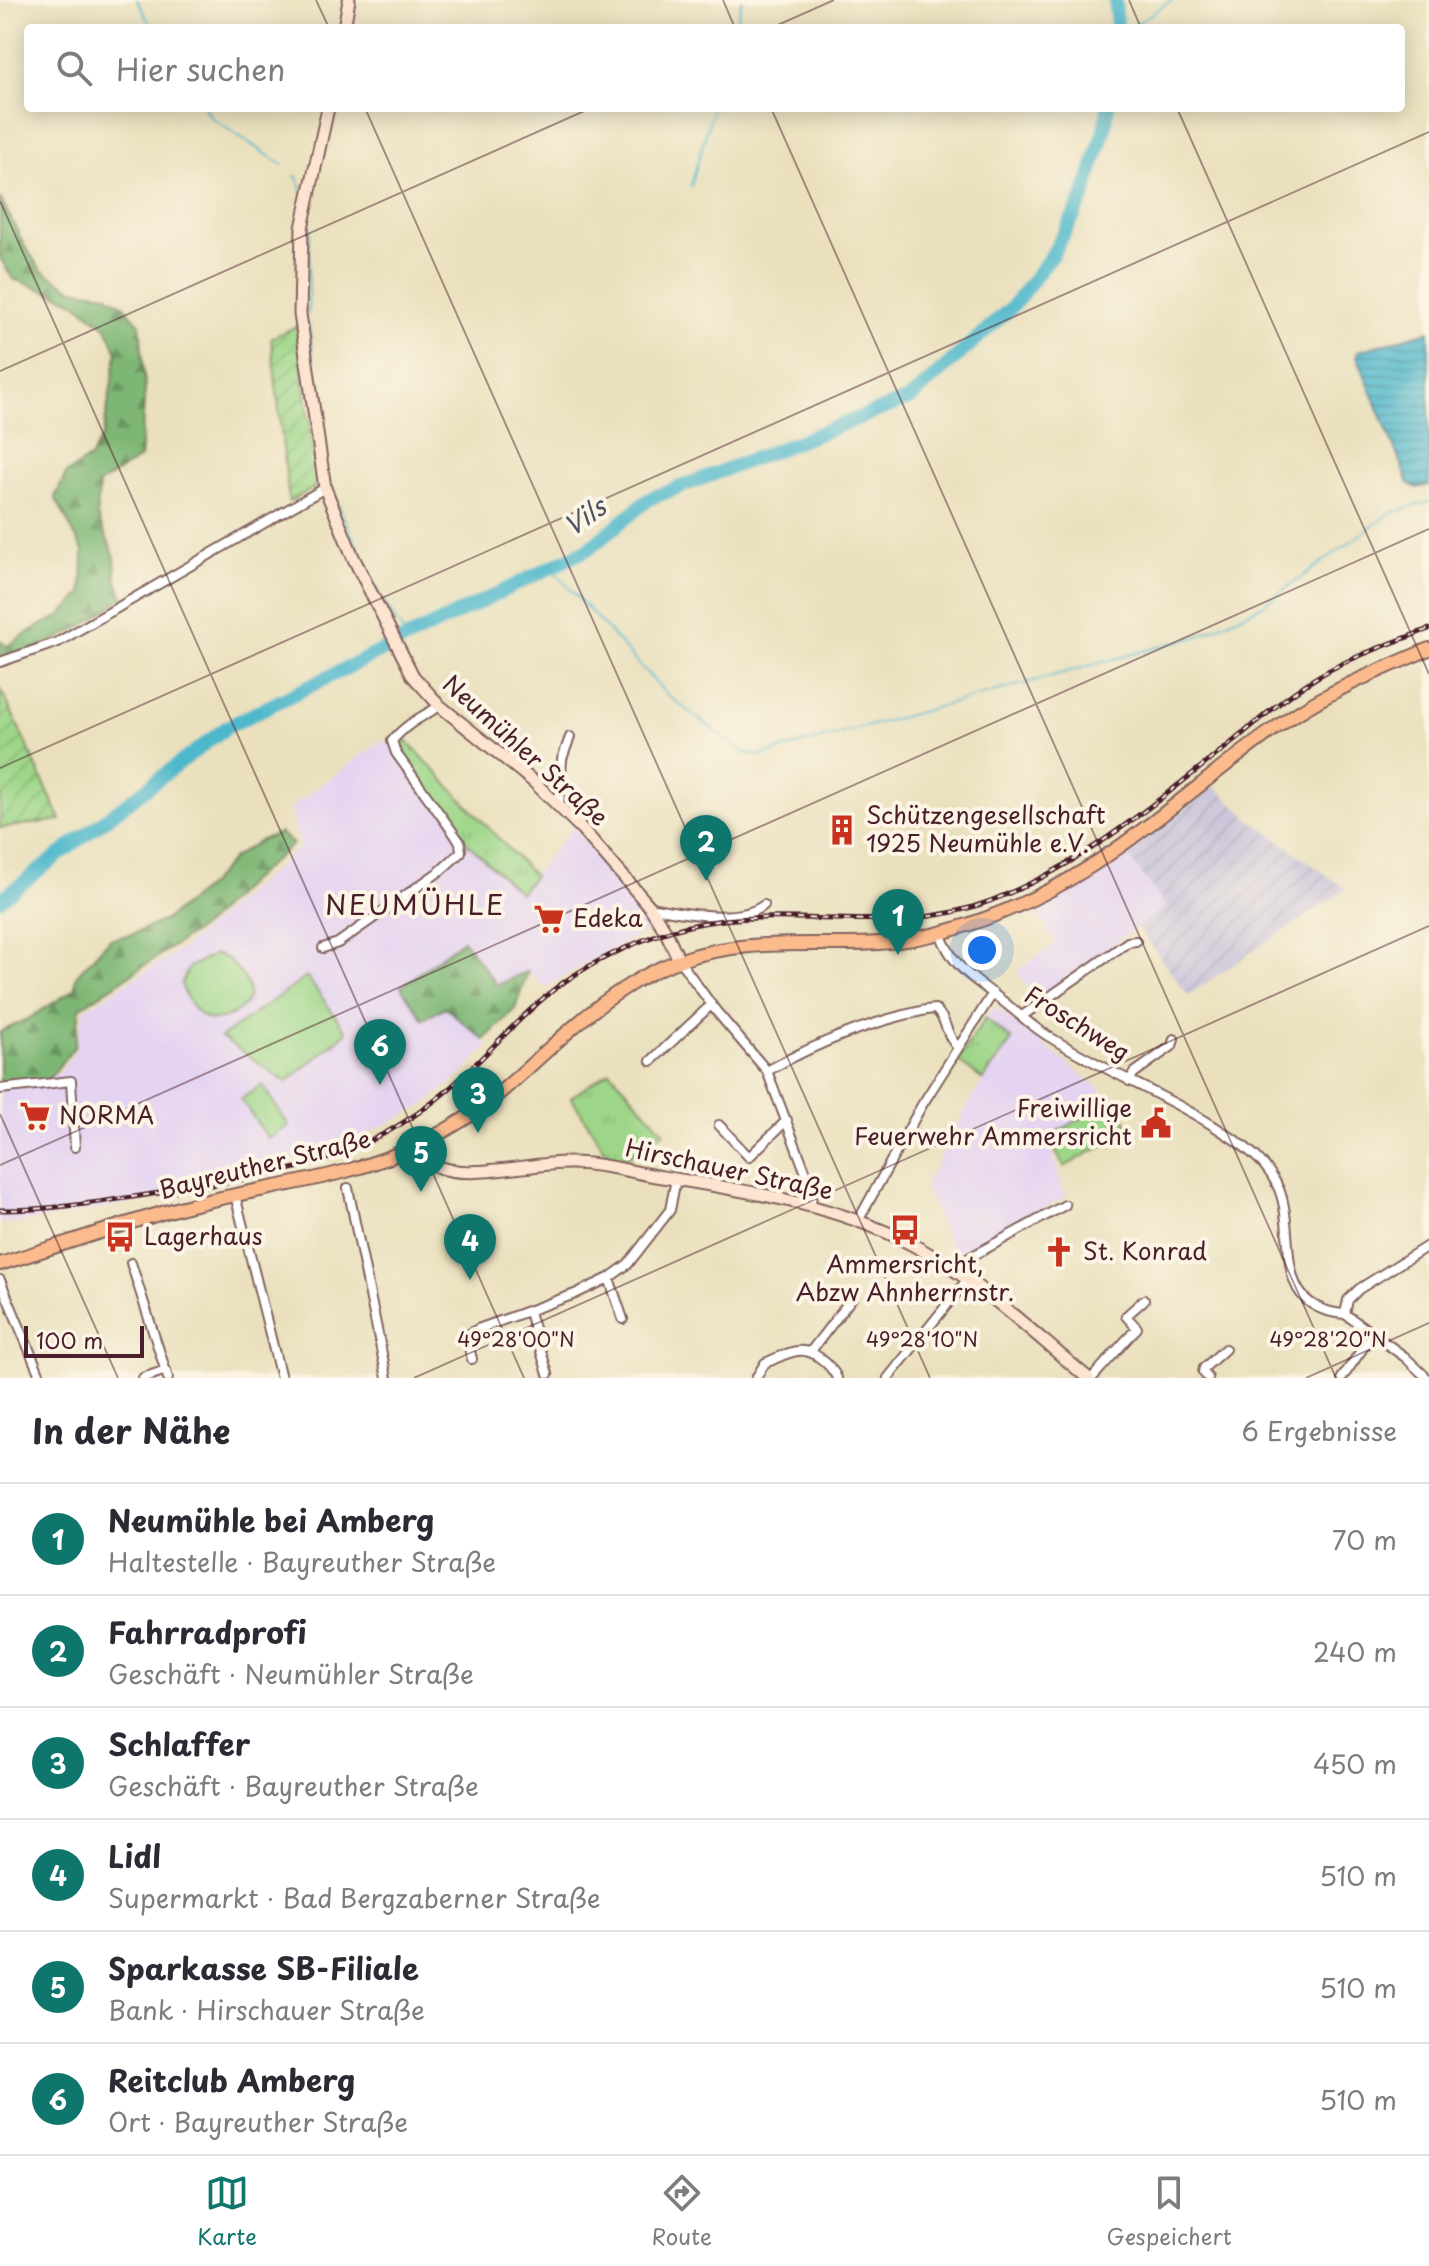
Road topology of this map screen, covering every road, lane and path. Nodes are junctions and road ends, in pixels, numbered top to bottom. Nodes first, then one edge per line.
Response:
1 (349, 0) edge
2 (345, 24) edge
3 (327, 112) edge
4 (325, 488) junction
5 (1429, 649) edge
6 (0, 662) edge
7 (440, 706) junction
8 (570, 737) dead end
9 (559, 807) junction
10 (764, 905) dead end
11 (650, 907) junction
12 (940, 933) junction
13 (1136, 941) dead end
14 (323, 948) dead end
15 (679, 960) junction
16 (993, 993) junction
17 (711, 1005) junction
18 (1022, 1016) junction
19 (1174, 1039) dead end
20 (958, 1047) junction
21 (651, 1061) dead end
22 (767, 1071) junction
23 (1129, 1081) junction
24 (0, 1089) edge
25 (787, 1120) junction
26 (719, 1125) dead end
27 (417, 1146) junction
28 (75, 1147) dead end
29 (676, 1179) junction
30 (348, 1188) dead end
31 (235, 1195) junction
32 (1065, 1205) dead end
33 (811, 1206) junction
34 (858, 1221) junction
35 (1429, 1245) edge
36 (131, 1263) dead end
37 (0, 1264) edge
38 (955, 1270) junction
39 (609, 1278) junction
40 (0, 1280) edge
41 (967, 1280) junction
42 (852, 1298) dead end
43 (1144, 1300) dead end
44 (529, 1312) junction
45 (1345, 1314) junction
46 (623, 1319) dead end
47 (1372, 1335) junction
48 (1225, 1349) dead end
49 (811, 1351) junction
50 (472, 1359) dead end
51 (167, 1374) edge
52 (548, 1374) dead end
53 (41, 1378) edge
54 (143, 1378) edge
55 (281, 1378) edge
56 (387, 1378) edge
57 (756, 1378) edge
58 (837, 1378) edge
59 (888, 1378) edge
60 (1090, 1378) edge
61 (1208, 1378) edge
62 (1342, 1378) edge
63 (1427, 1378) edge

1 - 2 street
3 - 4 street, Neumühler Straße
4 - 6 street
4 - 7 street, Neumühler Straße
5 - 12 main road, Bayreuther Straße
7 - 9 street, Neumühler Straße
7 - 14 street
8 - 9 street
9 - 11 street, Neumühler Straße
10 - 11 street
11 - 15 street, Neumühler Straße
12 - 15 main road, Bayreuther Straße
12 - 16 street, Froschweg
13 - 18 street
15 - 17 street
15 - 27 main road, Bayreuther Straße
16 - 18 street, Froschweg
16 - 20 street
17 - 21 street
17 - 22 street
18 - 23 street, Froschweg
19 - 23 street, Froschweg
20 - 22 street
20 - 34 street
22 - 25 street
23 - 45 street, Froschweg
24 - 28 street
25 - 26 street
25 - 33 street
27 - 29 street, Hirschauer Straße
27 - 31 main road, Bayreuther Straße
29 - 33 street, Hirschauer Straße
29 - 39 street
30 - 56 street
31 - 37 main road, Bayreuther Straße
31 - 55 street
32 - 38 street
33 - 34 street, Hirschauer Straße
34 - 38 street, Hirschauer Straße
35 - 45 street
36 - 51 street
38 - 41 street, Hirschauer Straße
39 - 44 street
39 - 46 street
40 - 53 street
41 - 59 street
41 - 60 street, Hirschauer Straße
42 - 49 street
43 - 60 street
44 - 50 street
44 - 52 street
45 - 47 street, Froschweg
47 - 62 street
47 - 63 street, Froschweg
48 - 61 street
49 - 57 street
49 - 58 street
51 - 54 street

